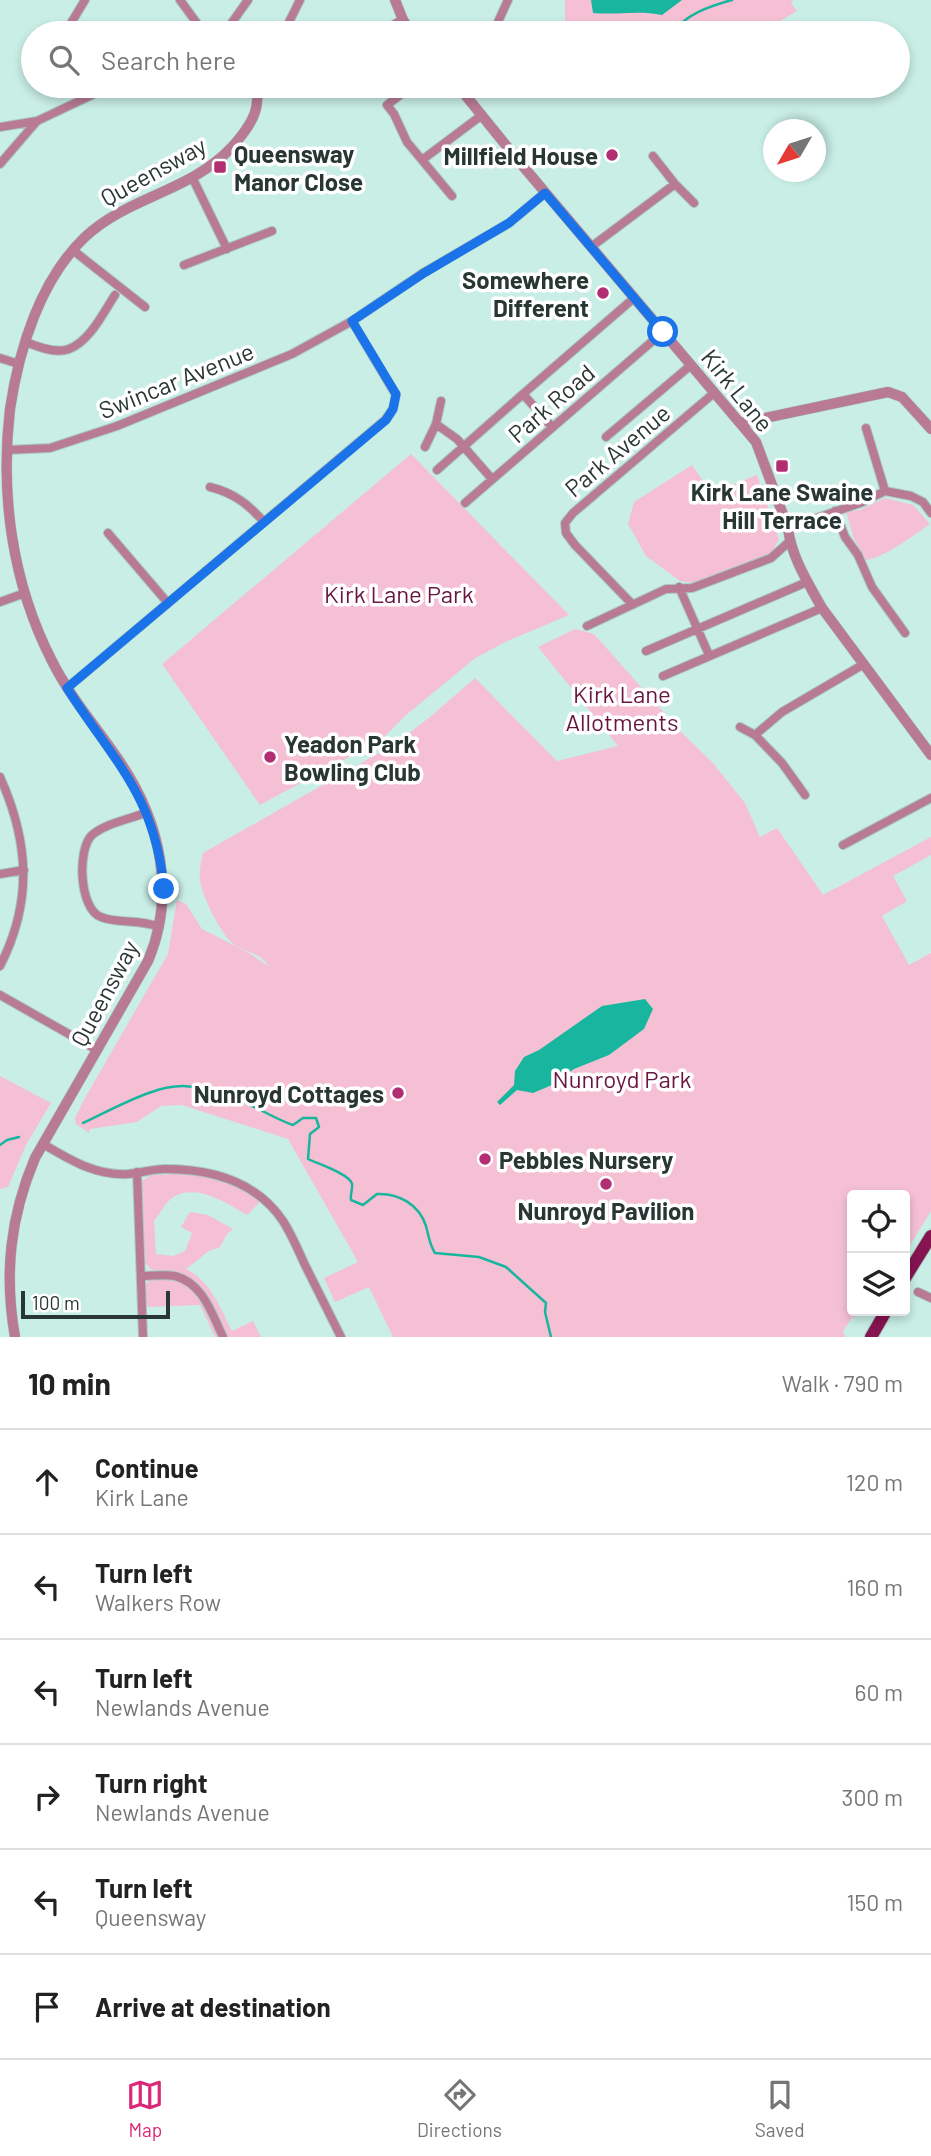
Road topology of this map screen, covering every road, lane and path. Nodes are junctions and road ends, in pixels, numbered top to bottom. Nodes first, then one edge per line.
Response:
1 (85, 0) edge
2 (180, 0) edge
3 (248, 0) edge
4 (300, 0) edge
5 (395, 0) edge
6 (508, 0) edge
7 (403, 20) edge
8 (72, 21) edge
9 (194, 21) edge
10 (233, 21) edge
11 (290, 21) edge
12 (498, 21) edge
13 (86, 98) edge
14 (257, 98) edge
15 (396, 98) edge
16 (472, 98) edge
17 (482, 115) junction
18 (37, 121) junction
19 (0, 127) edge
20 (653, 156) dead end
21 (422, 160) junction
22 (0, 164) edge
23 (192, 179) junction
24 (675, 184) junction
25 (545, 193) junction
26 (452, 196) dead end
27 (694, 203) dead end
28 (272, 231) dead end
29 (591, 247) junction
30 (227, 249) junction
31 (74, 251) junction
32 (184, 265) dead end
33 (116, 295) dead end
34 (634, 298) junction
35 (145, 307) dead end
36 (352, 321) junction
37 (663, 332) junction
38 (26, 342) junction
39 (0, 358) edge
40 (19, 364) junction
41 (691, 365) junction
42 (714, 393) junction
43 (523, 394) junction
44 (441, 401) dead end
45 (741, 423) junction
46 (436, 424) junction
47 (552, 427) junction
48 (866, 428) dead end
49 (931, 429) edge
50 (606, 437) dead end
51 (463, 446) junction
52 (425, 447) dead end
53 (6, 450) junction
54 (437, 470) dead end
55 (492, 479) junction
56 (210, 487) dead end
57 (885, 491) junction
58 (465, 503) dead end
59 (835, 511) junction
60 (931, 513) edge
61 (264, 522) junction
62 (788, 528) junction
63 (108, 533) dead end
64 (790, 541) junction
65 (807, 582) junction
66 (679, 587) junction
67 (24, 593) junction
68 (0, 602) edge
69 (167, 603) junction
70 (632, 604) junction
71 (822, 608) junction
72 (587, 626) dead end
73 (697, 628) junction
74 (905, 633) dead end
75 (646, 651) dead end
76 (709, 655) junction
77 (864, 664) junction
78 (663, 676) dead end
79 (67, 688) junction
80 (740, 727) dead end
81 (755, 735) junction
82 (931, 755) edge
83 (0, 777) edge
84 (805, 795) dead end
85 (931, 798) edge
86 (147, 812) junction
87 (843, 845) dead end
88 (24, 870) junction
89 (0, 874) edge
90 (159, 927) junction
91 (0, 966) edge
92 (0, 995) edge
93 (97, 1050) junction
94 (43, 1144) junction
95 (137, 1172) junction
96 (931, 1236) edge
97 (910, 1270) edge
98 (141, 1276) junction
99 (918, 1292) dead end
100 (931, 1298) edge
101 (883, 1316) edge
102 (15, 1337) edge
103 (143, 1337) edge
104 (223, 1337) edge
105 (341, 1337) edge
106 (871, 1337) edge

1 - 8 street
2 - 9 street
3 - 10 street
4 - 11 street
5 - 7 street
6 - 12 street
13 - 18 street
14 - 23 street, Queensway
15 - 21 street
16 - 17 street, Kirk Lane
17 - 21 street
17 - 25 street, Kirk Lane
18 - 19 street
18 - 22 street
20 - 24 street
21 - 26 street
23 - 30 street
23 - 31 street, Queensway
24 - 27 street
24 - 29 street
25 - 29 street, Kirk Lane
25 - 36 street, Swincar Avenue
28 - 30 street
29 - 34 street, Kirk Lane
30 - 32 street
31 - 35 street
31 - 38 street, Queensway
33 - 38 street
34 - 37 street, Kirk Lane
34 - 43 street
36 - 53 street, Swincar Avenue
36 - 61 street
37 - 41 street, Kirk Lane
37 - 47 street, Park Road
38 - 40 street, Queensway
39 - 40 street
40 - 53 street, Queensway
41 - 42 street, Kirk Lane
41 - 50 street
42 - 45 street, Kirk Lane
42 - 70 street, Park Avenue
43 - 47 street
43 - 51 street
44 - 46 street
45 - 49 street
45 - 62 street, Kirk Lane
46 - 51 street
46 - 52 street
47 - 55 street, Park Road
48 - 57 street
51 - 54 street
51 - 55 street
53 - 67 street, Queensway
55 - 58 street, Park Road
56 - 61 street
57 - 59 street
57 - 60 street
59 - 62 street
59 - 74 street
61 - 69 street
62 - 64 street, Kirk Lane
63 - 69 street
64 - 65 street, Kirk Lane
64 - 66 street
65 - 71 street, Kirk Lane
65 - 73 street
66 - 70 street
66 - 73 street
67 - 68 street
67 - 79 street, Queensway
69 - 79 street
70 - 72 street
71 - 76 street
71 - 77 street, Kirk Lane
73 - 75 street
73 - 76 street
76 - 78 street
77 - 81 street
77 - 82 street, Kirk Lane
79 - 86 street, Queensway
80 - 81 street
81 - 84 street
83 - 88 street
85 - 87 street
86 - 90 street, Queensway
86 - 90 street
88 - 89 street
88 - 91 street
90 - 93 street, Queensway
92 - 93 street
93 - 94 street, Queensway
94 - 95 street
94 - 102 street, Queensway
95 - 98 street
95 - 105 street
96 - 97 main road
98 - 103 street
98 - 104 street
99 - 100 street
101 - 106 main road

